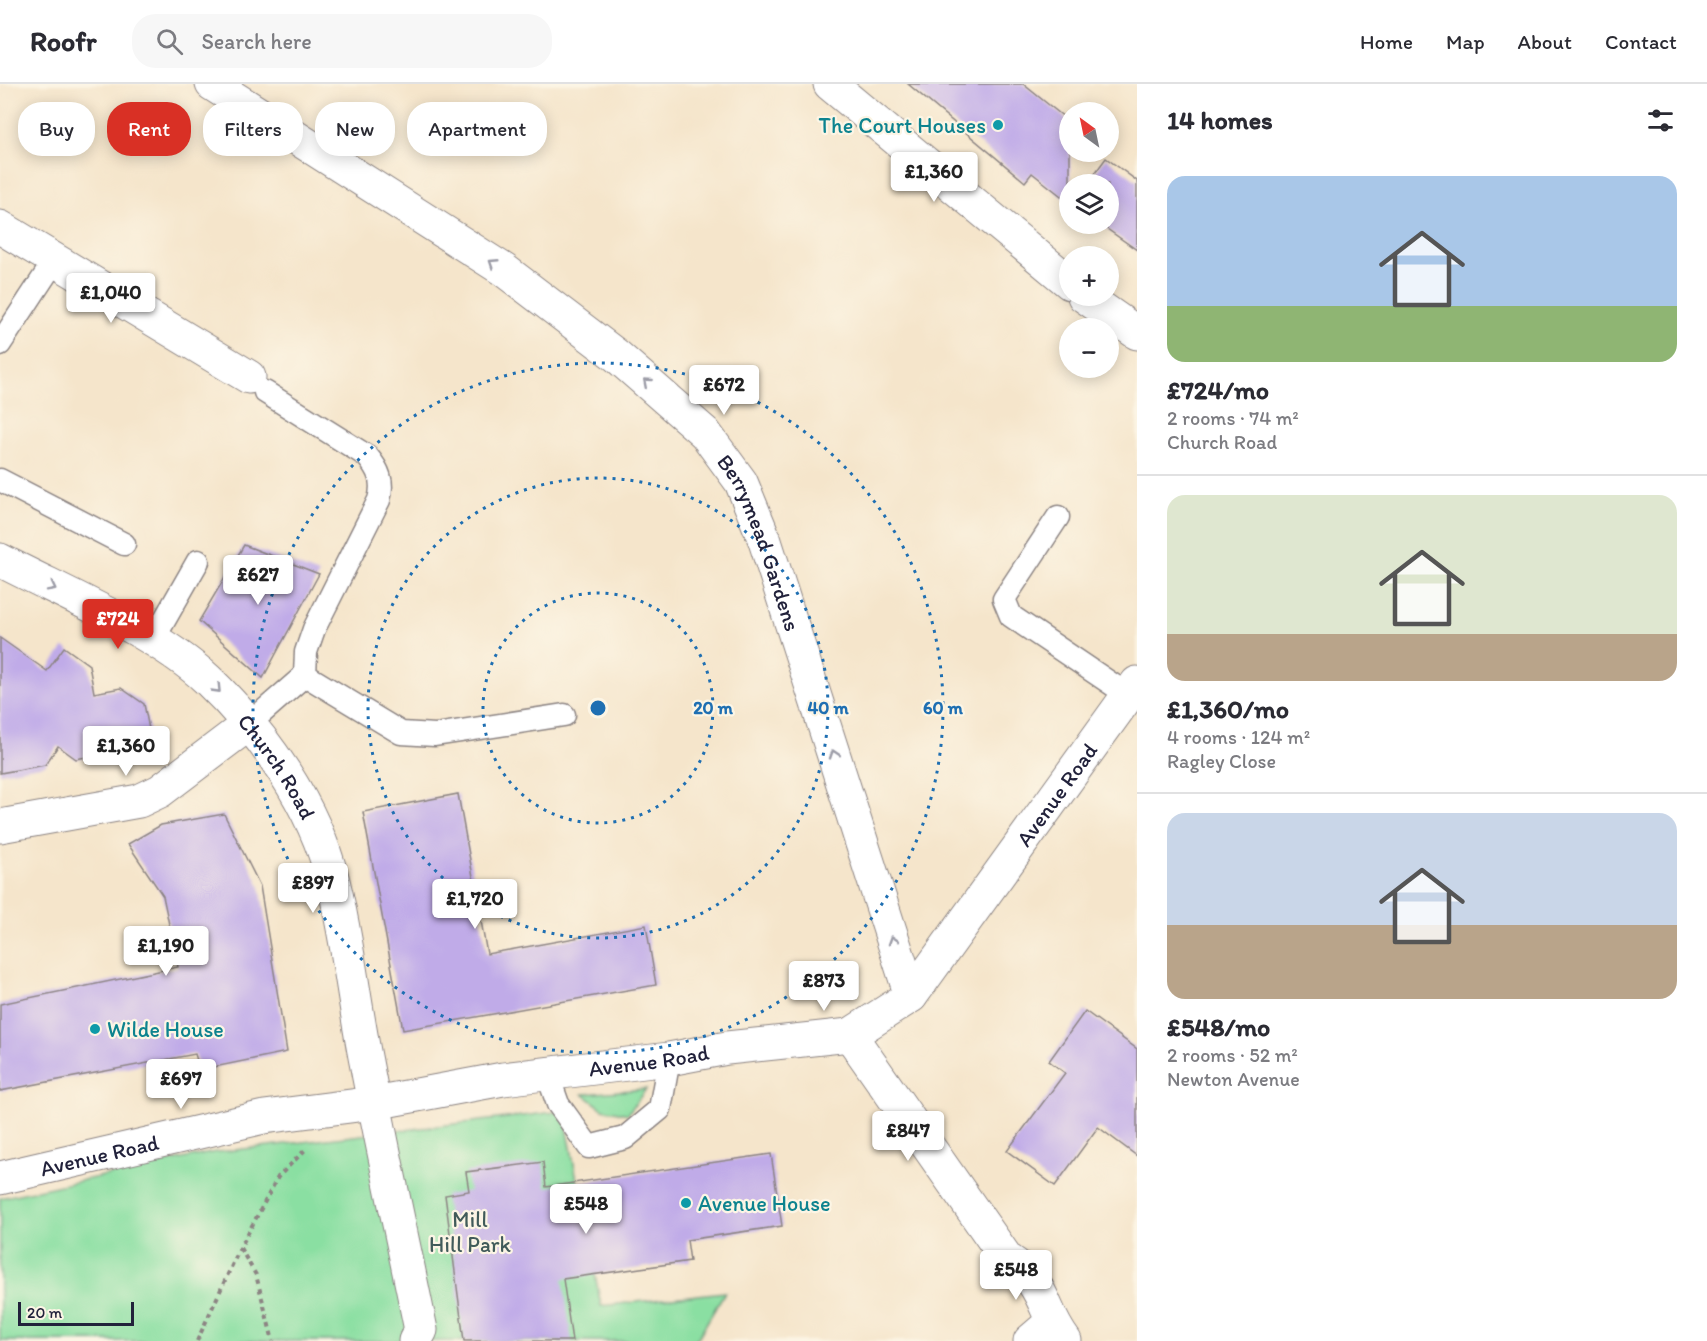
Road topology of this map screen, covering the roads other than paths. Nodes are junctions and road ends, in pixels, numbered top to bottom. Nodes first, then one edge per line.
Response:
1 (212, 84) edge
2 (831, 84) edge
3 (0, 227) edge
4 (55, 260) junction
5 (1059, 274) edge
6 (1098, 306) edge
7 (1137, 333) edge
8 (0, 344) edge
9 (257, 385) joint
10 (0, 480) edge
11 (1058, 517) dead end
12 (124, 544) dead end
13 (0, 560) edge
14 (198, 561) dead end
15 (153, 640) junction
16 (305, 675) junction
17 (1133, 689) edge
18 (564, 715) dead end
19 (250, 723) junction
20 (0, 826) edge
21 (911, 996) junction
22 (850, 1035) junction
23 (669, 1059) junction
24 (547, 1073) junction
25 (374, 1102) junction
26 (0, 1178) edge
27 (1049, 1335) edge
28 (415, 1341) edge

21 -> 1 street, Berrymead Gardens
2 - 5 street
3 - 4 street
4 - 8 lane
4 - 9 street
6 - 7 street
9 - 16 lane
10 - 12 lane
11 - 17 lane
13 -> 15 street, Church Road
14 - 15 lane
15 -> 19 street, Church Road
16 - 18 lane
16 - 19 lane
17 - 21 street, Avenue Road
19 - 20 street
19 - 25 street, Church Road
21 - 22 street, Avenue Road
22 - 23 street, Avenue Road
22 - 27 street
23 - 24 street, Avenue Road
23 - 24 lane
24 - 25 street, Avenue Road
25 - 26 street, Avenue Road
25 - 28 street, Church Road

